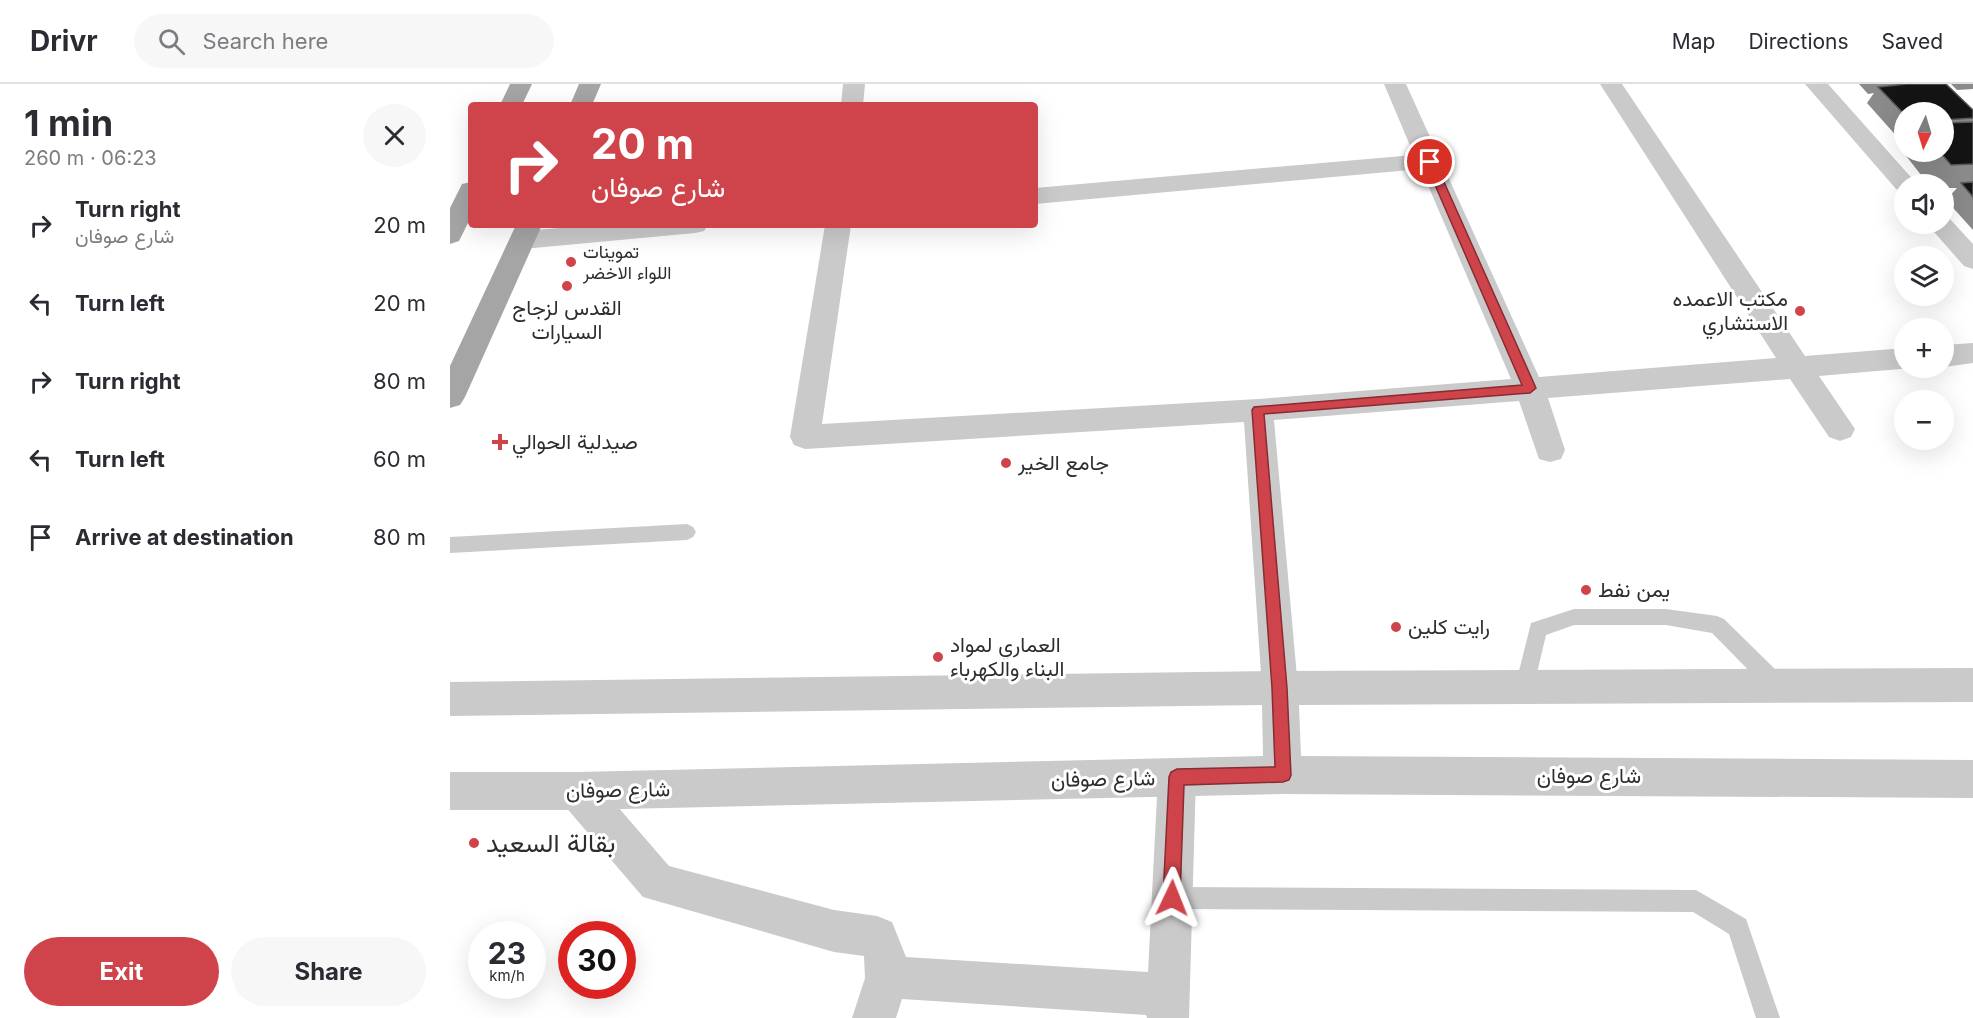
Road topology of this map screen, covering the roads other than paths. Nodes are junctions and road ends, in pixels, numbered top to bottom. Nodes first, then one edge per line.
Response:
1 (521, 84) edge
2 (590, 84) edge
3 (854, 84) edge
4 (1395, 84) edge
5 (1611, 84) edge
6 (1816, 84) edge
7 (512, 102) edge
8 (582, 102) edge
9 (852, 102) edge
10 (1430, 162) junction
11 (1896, 174) edge
12 (468, 196) edge
13 (1038, 196) edge
14 (623, 228) edge
15 (837, 228) edge
16 (526, 232) edge
17 (1949, 234) edge
18 (450, 235) edge
19 (1973, 260) edge
20 (1973, 353) edge
21 (1954, 355) edge
22 (1894, 360) edge
23 (1797, 367) junction
24 (1530, 388) junction
25 (450, 398) edge
26 (1258, 410) junction
27 (1840, 429) dead end
28 (1550, 450) dead end
29 (687, 532) dead end
30 (450, 545) edge
31 (1973, 685) edge
32 (1778, 686) junction
33 (1526, 687) junction
34 (1280, 688) junction
35 (450, 699) edge
36 (1283, 775) junction
37 (1177, 777) junction
38 (1973, 778) edge
39 (450, 791) edge
40 (578, 791) junction
41 (1172, 898) junction
42 (887, 977) junction
43 (1168, 1007) edge
44 (874, 1018) edge
45 (1768, 1018) edge

1 - 7 main road
2 - 8 main road
3 - 9 street
4 - 10 street
5 - 23 street
6 - 11 street
10 - 13 street
10 - 24 street
12 - 18 main road
14 - 16 street
15 - 26 street
16 - 25 main road
17 - 19 street
20 - 21 street
22 - 23 street
23 - 24 street
23 - 27 street
24 - 26 street
24 - 28 street
26 - 34 street
29 - 30 lane
31 - 32 street
32 - 33 street
32 - 33 lane
33 - 34 street
34 - 35 street
34 - 36 street
36 - 37 street, شارع صوفان
36 - 38 street, شارع صوفان
37 - 40 street, شارع صوفان
37 - 41 street
39 - 40 street, شارع صوفان
40 - 42 street
41 - 43 street
41 - 45 lane
42 - 43 street
42 - 44 street

